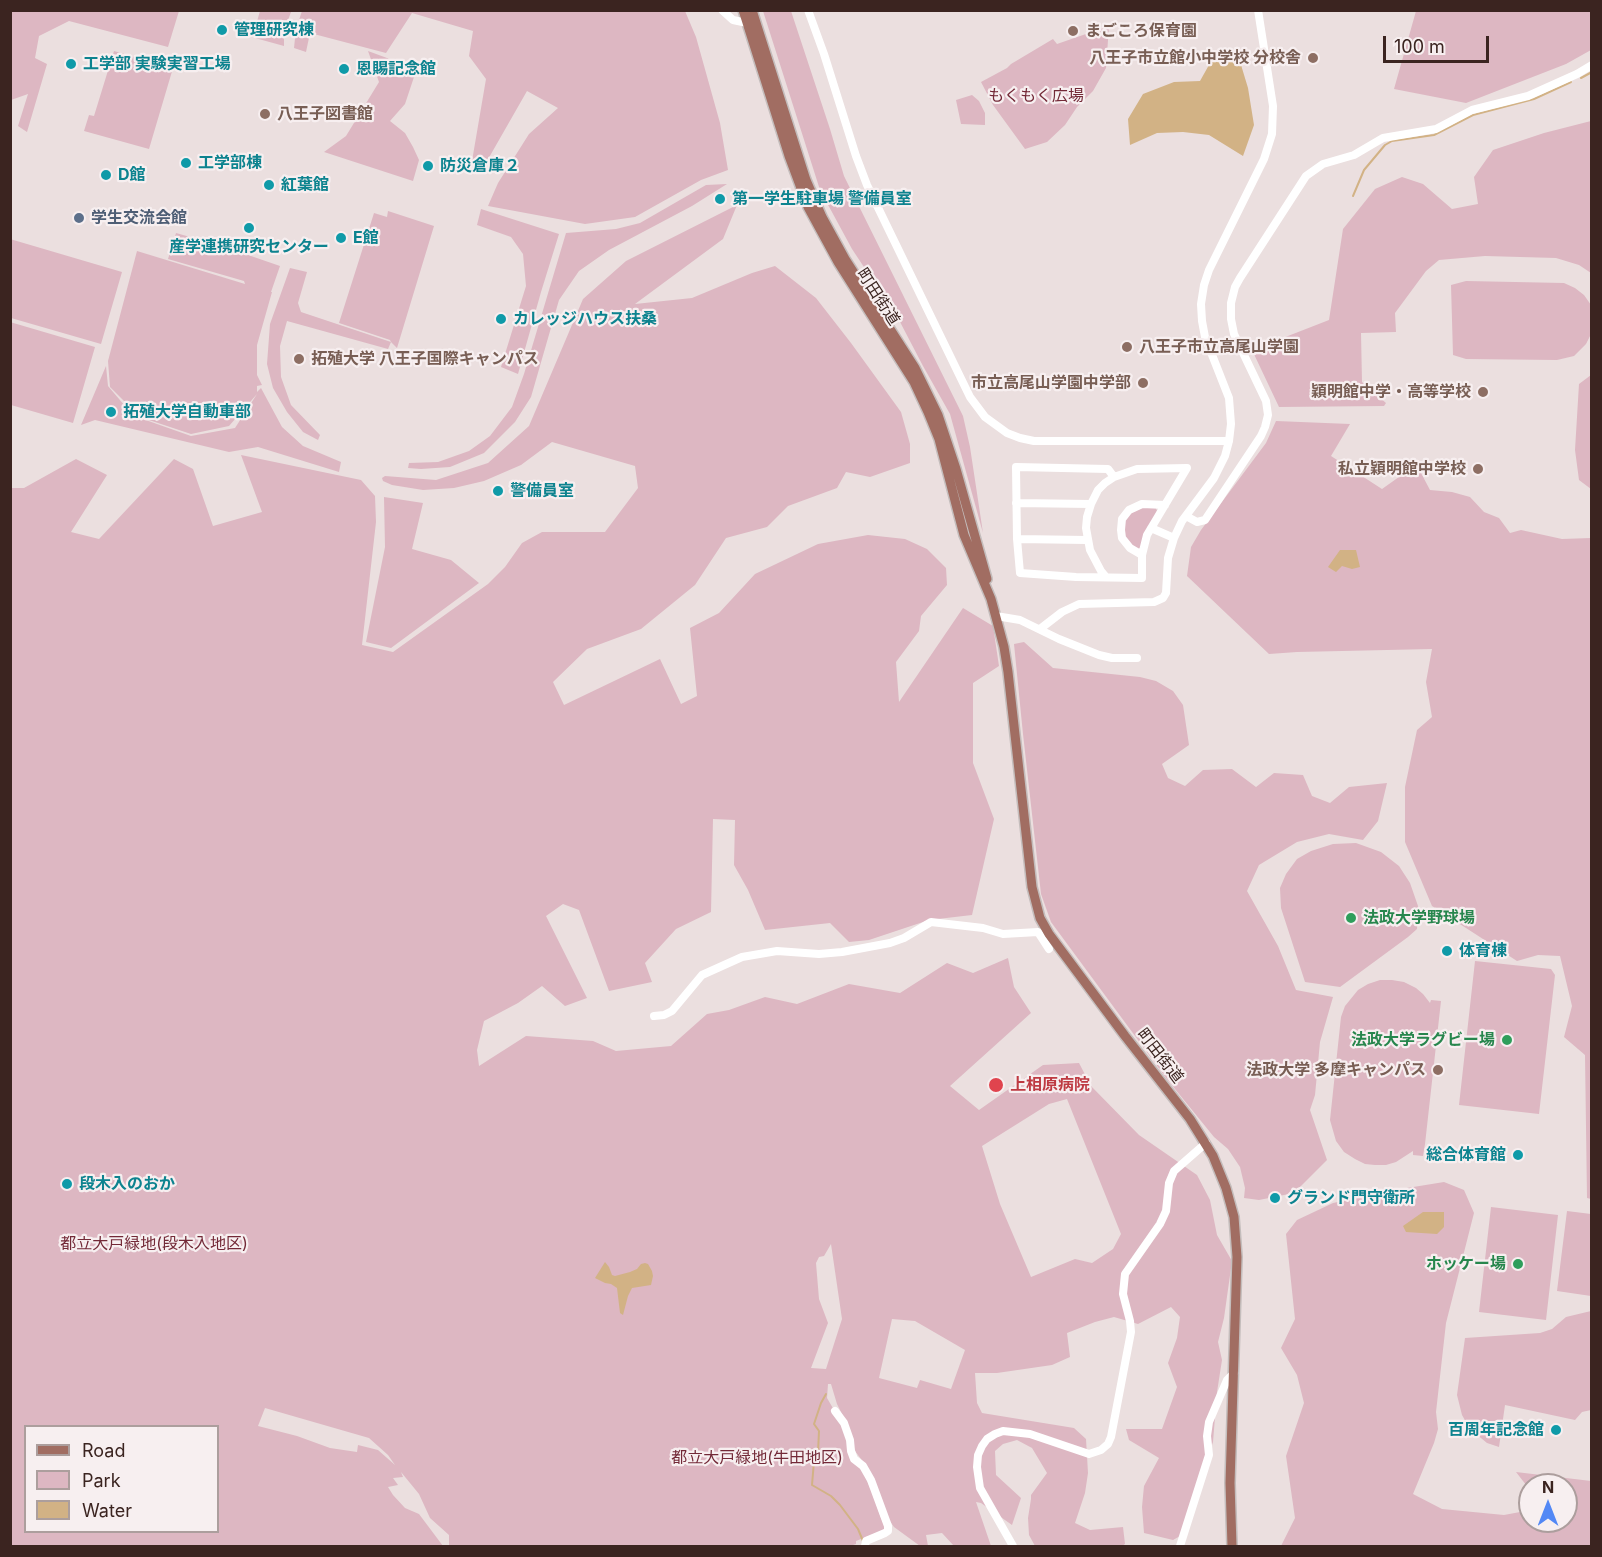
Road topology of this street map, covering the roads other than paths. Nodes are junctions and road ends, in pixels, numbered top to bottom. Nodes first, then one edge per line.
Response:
1 (722, 10) edge
2 (743, 10) edge
3 (752, 10) edge
4 (808, 10) edge
5 (1258, 10) edge
6 (752, 24) junction
7 (1592, 65) edge
8 (1229, 441) junction
9 (1114, 477) junction
10 (1016, 503) junction
11 (1091, 504) junction
12 (1165, 505) junction
13 (1186, 516) junction
14 (1151, 528) junction
15 (1174, 538) junction
16 (1017, 539) junction
17 (1087, 540) junction
18 (1142, 555) junction
19 (1106, 577) junction
20 (996, 616) junction
21 (1040, 629) junction
22 (1137, 658) dead end
23 (1049, 949) dead end
24 (654, 1016) dead end
25 (1206, 1143) junction
26 (1234, 1373) junction
27 (835, 1411) dead end
28 (865, 1546) edge
29 (1013, 1546) edge
30 (1180, 1546) edge
31 (1232, 1546) edge

1 - 6 street
2 - 6 main road, 町田街道
3 - 6 main road, 町田街道
4 - 8 street
5 - 8 street
6 - 20 main road, 町田街道
7 - 13 street
8 - 13 street
9 - 10 street
9 - 11 street
9 - 12 street
10 - 11 street
10 - 16 street
11 - 17 street
12 - 14 street
12 - 18 street
13 - 15 street
14 - 15 street
14 - 18 street
15 - 21 street
16 - 17 street
16 - 19 street
17 - 19 street
18 - 19 street
20 - 21 street
20 - 25 main road, 町田街道
21 - 22 street
23 - 24 street
25 - 26 main road, 町田街道
25 - 29 street
26 - 30 street
26 - 31 main road, 町田街道
27 - 28 street

